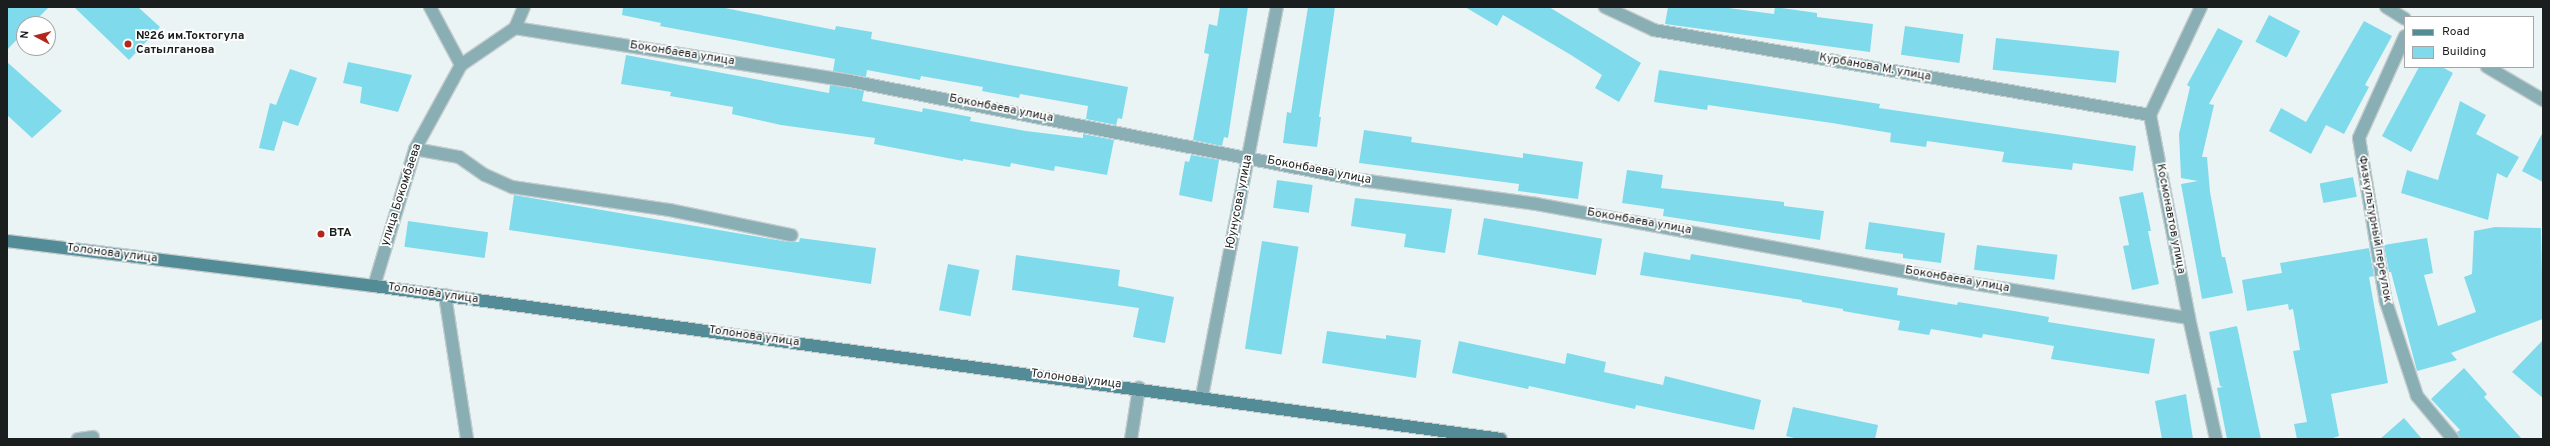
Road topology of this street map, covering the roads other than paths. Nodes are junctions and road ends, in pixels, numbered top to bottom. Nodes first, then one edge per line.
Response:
1 (430, 7) edge
2 (524, 7) edge
3 (1278, 7) edge
4 (1605, 7) edge
5 (2201, 7) edge
6 (2386, 7) edge
7 (2404, 18) edge
8 (515, 28) junction
9 (2404, 38) edge
10 (461, 65) junction
11 (2489, 68) edge
12 (2543, 100) edge
13 (2150, 115) junction
14 (415, 149) junction
15 (1248, 157) junction
16 (791, 235) dead end
17 (7, 241) edge
18 (374, 286) junction
19 (445, 295) junction
20 (2189, 318) junction
21 (1139, 388) junction
22 (1202, 396) junction
23 (93, 437) dead end
24 (78, 439) edge
25 (467, 439) edge
26 (1131, 439) edge
27 (1501, 439) edge
28 (2216, 439) edge
29 (2453, 439) edge

1 - 10 street
2 - 8 street
3 - 15 street, Юунусова улица
4 - 13 street, Курбанова М. улица
5 - 13 street
6 - 7 street
8 - 10 street
8 - 15 street, Боконбаева улица
9 - 29 street, Физкультурный переулок
10 - 14 street, улица Бокомбаева
11 - 12 street
13 - 20 street, Космонавтов улица
14 - 16 street
14 - 18 street, улица Бокомбаева
15 - 20 street, Боконбаева улица
15 - 22 street, Юунусова улица
17 - 18 main road, Толонова улица
18 - 19 main road, Толонова улица
19 - 21 main road, Толонова улица
19 - 25 street
20 - 28 street, Космонавтов улица
21 - 22 main road, Толонова улица
21 - 26 street
22 - 27 main road, Толонова улица
23 - 24 street

